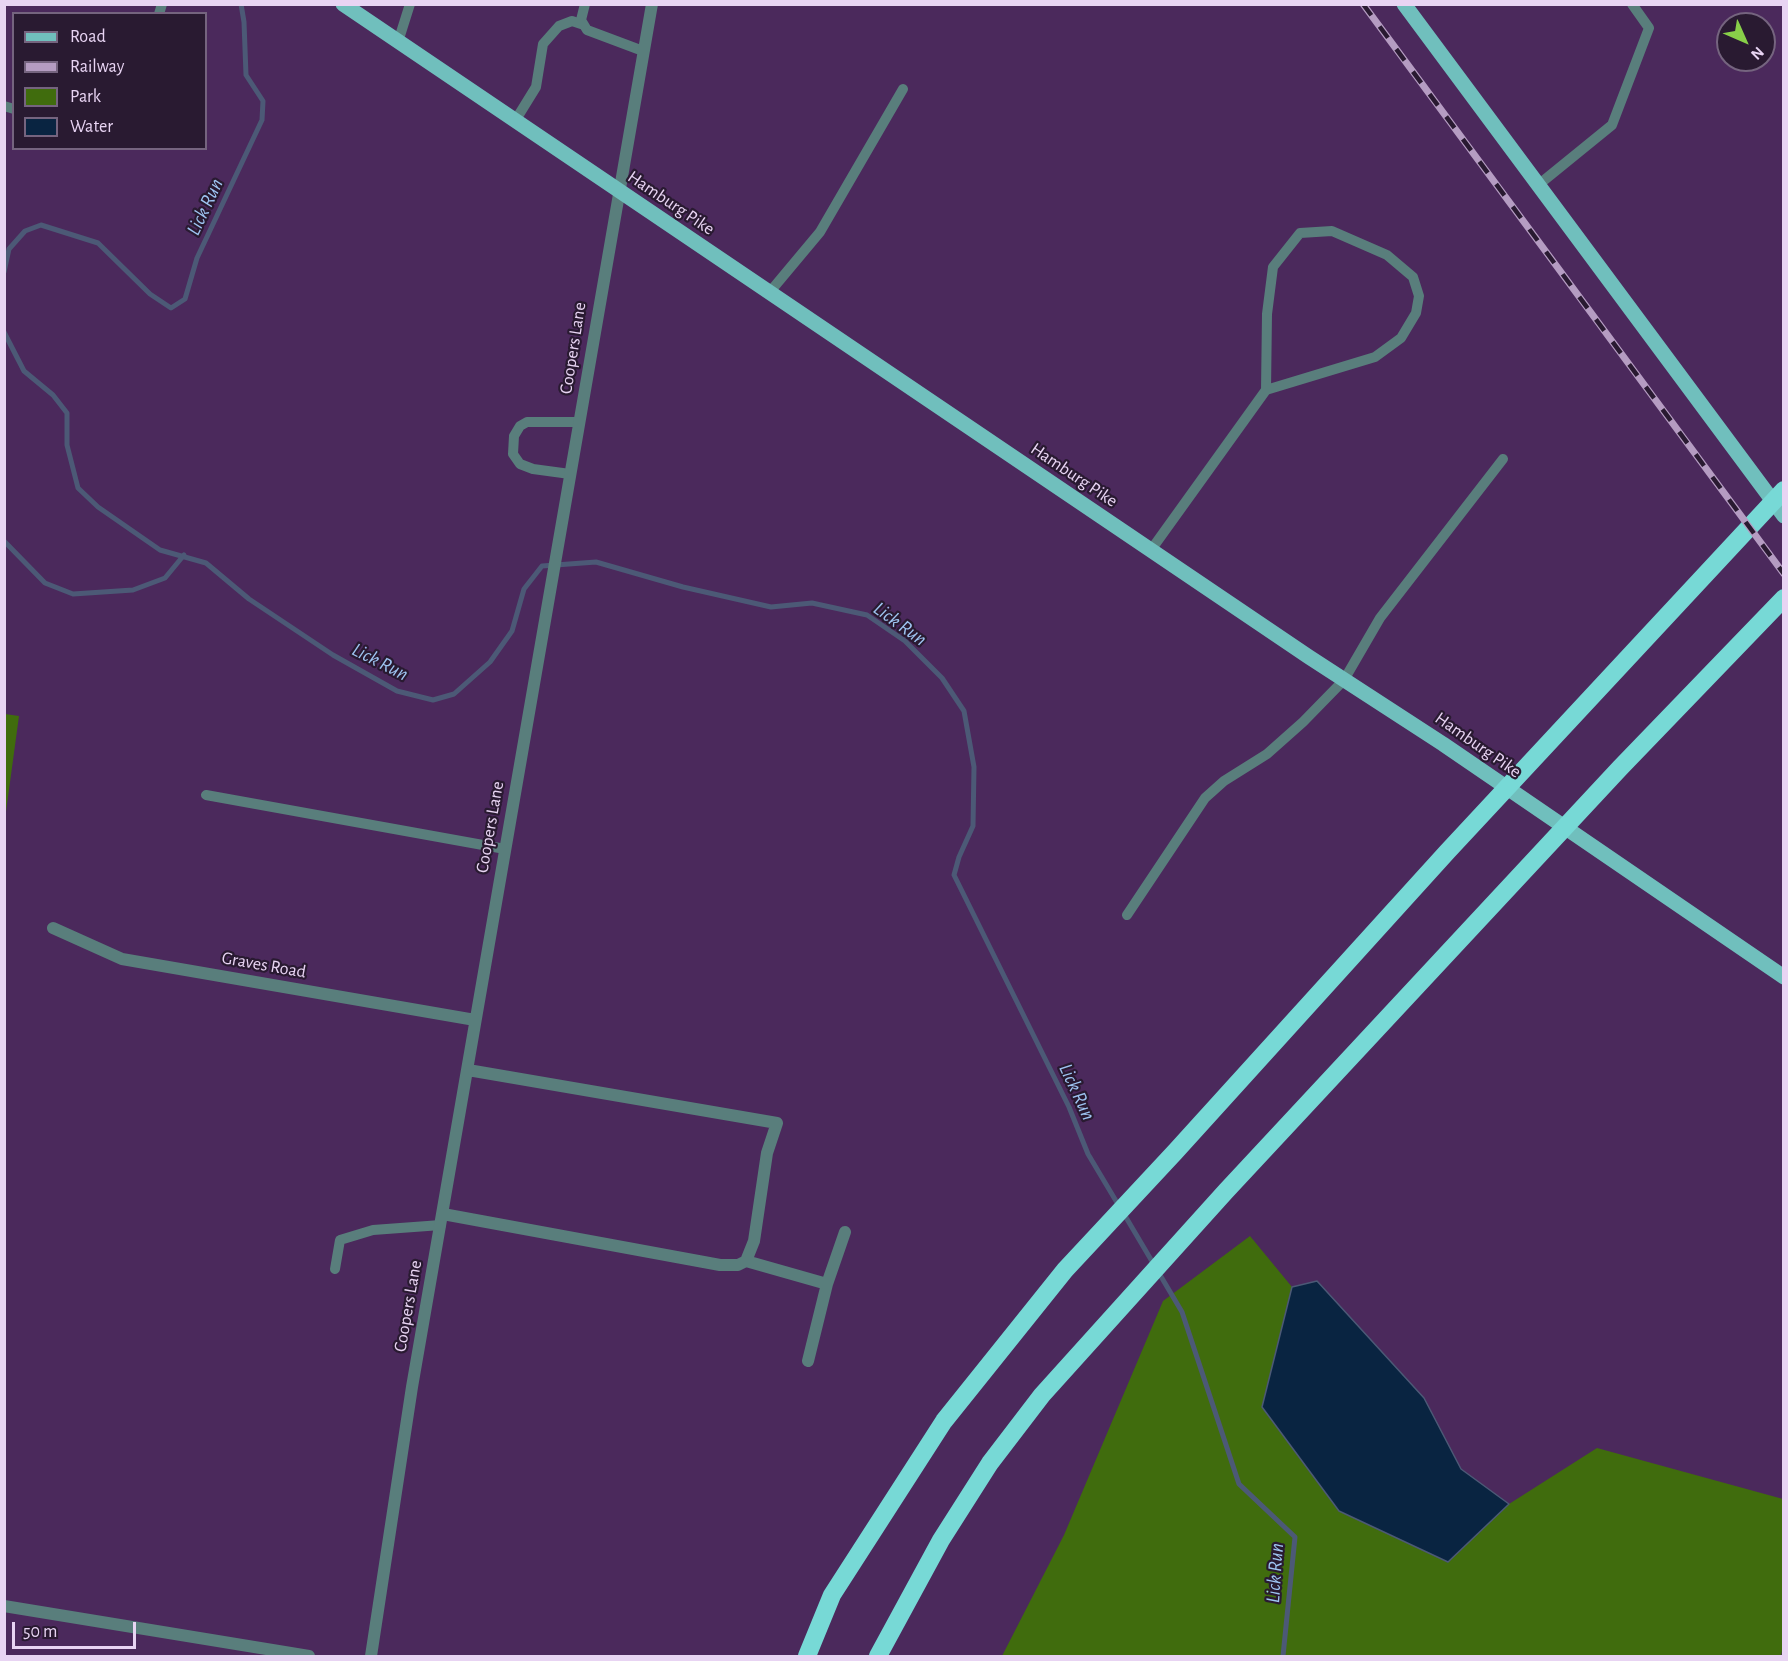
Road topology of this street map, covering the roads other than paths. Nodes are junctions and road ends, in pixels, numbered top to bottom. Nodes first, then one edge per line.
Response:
1 (343, 4) edge
2 (410, 4) edge
3 (585, 4) edge
4 (652, 4) edge
5 (1404, 4) edge
6 (1632, 4) edge
7 (584, 25) junction
8 (398, 42) junction
9 (643, 51) junction
10 (903, 89) dead end
11 (515, 121) junction
12 (1537, 186) junction
13 (617, 190) junction
14 (769, 292) junction
15 (1266, 390) junction
16 (579, 422) junction
17 (1503, 459) dead end
18 (570, 474) junction
19 (1784, 490) edge
20 (1784, 516) edge
21 (1151, 550) junction
22 (1784, 598) edge
23 (1344, 680) junction
24 (206, 795) dead end
25 (505, 849) junction
26 (1127, 915) dead end
27 (53, 928) dead end
28 (1784, 977) edge
29 (475, 1020) junction
30 (468, 1070) junction
31 (442, 1219) junction
32 (845, 1232) dead end
33 (746, 1261) junction
34 (335, 1269) dead end
35 (826, 1284) junction
36 (808, 1361) dead end
37 (4, 1606) edge
38 (309, 1656) edge
39 (371, 1656) edge
40 (807, 1656) edge
41 (878, 1656) edge

1 - 8 main road, Hamburg Pike
2 - 8 lane
3 - 7 lane
4 - 9 street, Coopers Lane
5 - 12 main road
6 - 12 lane
7 - 9 lane
7 - 11 lane
8 - 11 main road, Hamburg Pike
9 - 13 street, Coopers Lane
10 - 14 lane
11 - 13 main road, Hamburg Pike
12 - 20 main road
13 - 14 main road, Hamburg Pike
13 - 16 street, Coopers Lane
14 - 21 main road, Hamburg Pike
15 - 15 lane
15 - 21 lane
16 - 18 street, Coopers Lane
16 - 18 lane
17 - 23 lane
18 - 25 street, Coopers Lane
19 - 40 highway
21 - 23 main road, Hamburg Pike
22 - 41 highway
23 - 26 lane
23 - 28 main road, Hamburg Pike
24 - 25 lane
25 - 29 street, Coopers Lane
27 - 29 street, Graves Road
29 - 30 street, Coopers Lane
30 - 31 street, Coopers Lane
30 - 33 street
31 - 33 street
31 - 34 lane
31 - 39 street, Coopers Lane
32 - 35 street
33 - 35 street
35 - 36 street
37 - 38 street

